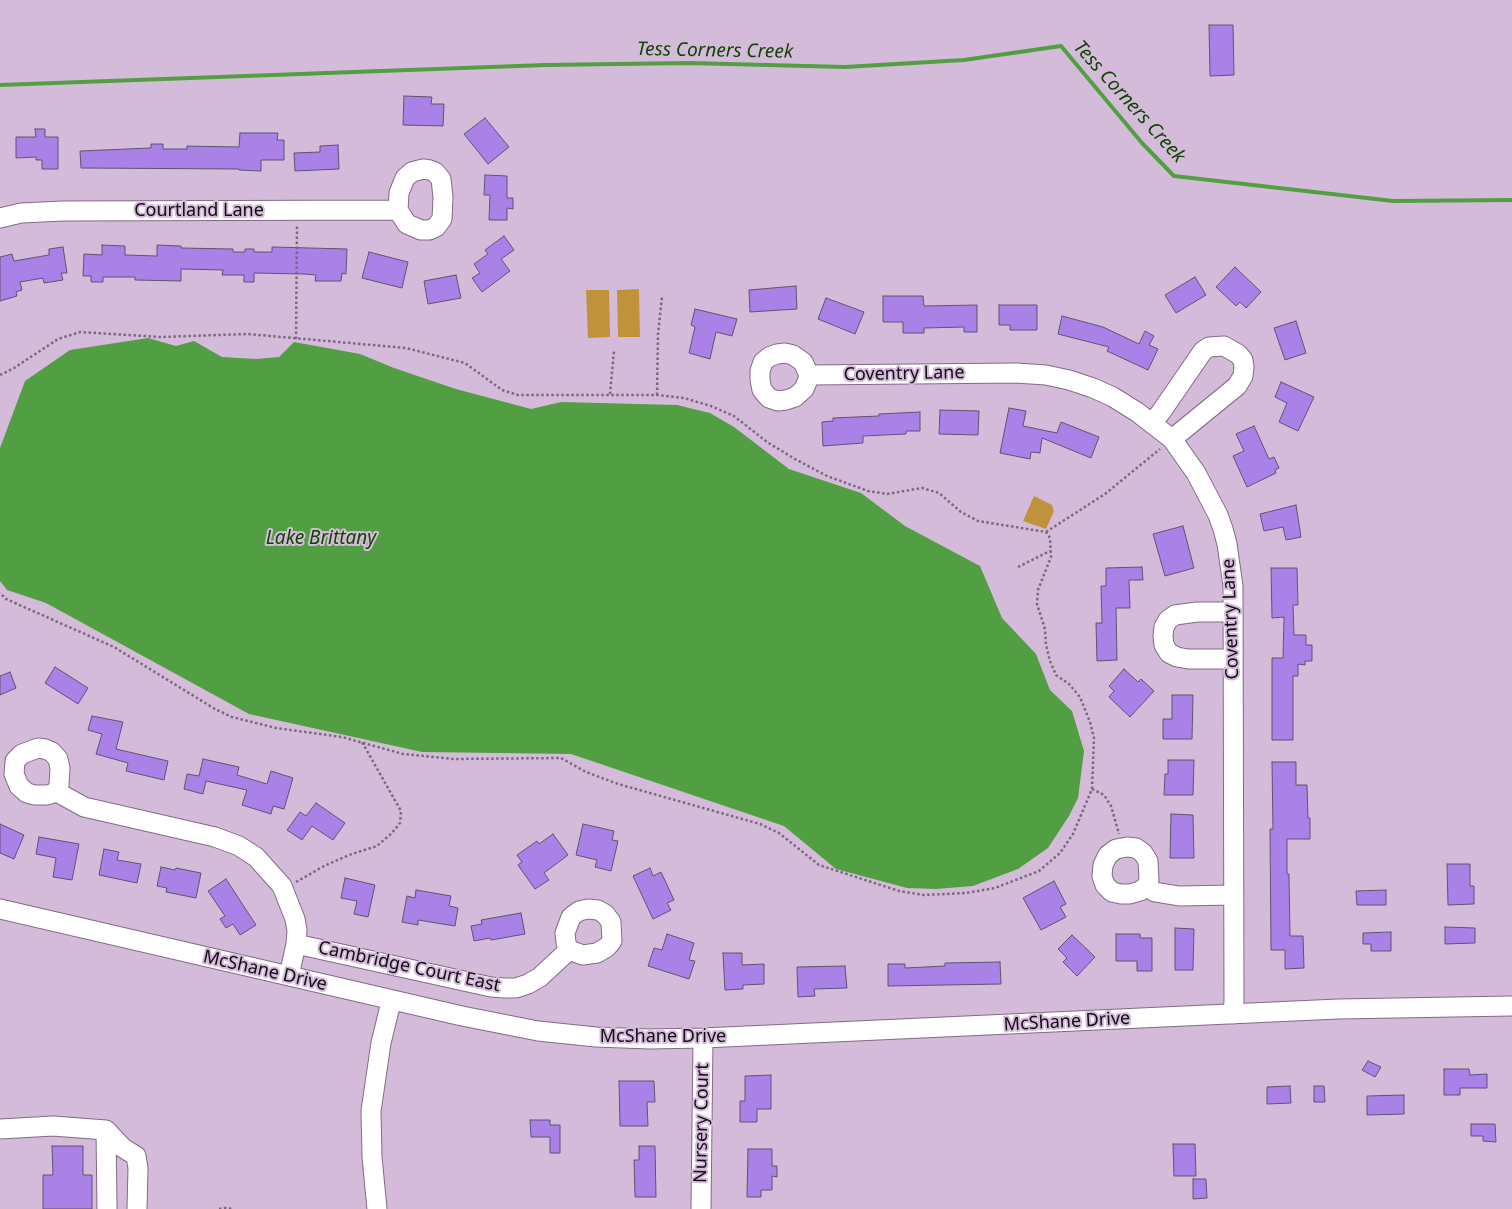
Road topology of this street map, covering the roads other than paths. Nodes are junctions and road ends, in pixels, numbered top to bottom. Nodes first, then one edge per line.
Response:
1 (398, 210) dead end
2 (0, 218) edge
3 (808, 376) dead end
4 (1152, 423) junction
5 (1172, 439) junction
6 (1234, 612) junction
7 (1232, 659) junction
8 (57, 792) dead end
9 (1146, 887) junction
10 (1233, 895) junction
11 (0, 909) edge
12 (296, 944) junction
13 (569, 950) dead end
14 (289, 976) junction
15 (393, 1000) junction
16 (1512, 1006) edge
17 (1233, 1014) junction
18 (703, 1038) junction
19 (0, 1129) edge
20 (106, 1130) junction
21 (107, 1209) edge
22 (137, 1209) edge
23 (377, 1209) edge
24 (701, 1209) edge

1 - 2 street, Courtland Lane
3 - 4 street, Coventry Lane
4 - 5 street, Coventry Lane
4 - 5 street
5 - 6 street, Coventry Lane
6 - 7 street, Coventry Lane
6 - 7 street
7 - 10 street, Coventry Lane
8 - 12 street
9 - 9 street
9 - 10 street
10 - 17 street, Coventry Lane
11 - 14 street, McShane Drive
12 - 13 street, Cambridge Court East
12 - 14 street
14 - 15 street, McShane Drive
15 - 18 street, McShane Drive
15 - 23 street
16 - 17 street, McShane Drive
17 - 18 street, McShane Drive
18 - 24 street, Nursery Court
19 - 20 street
20 - 21 street
20 - 22 street

